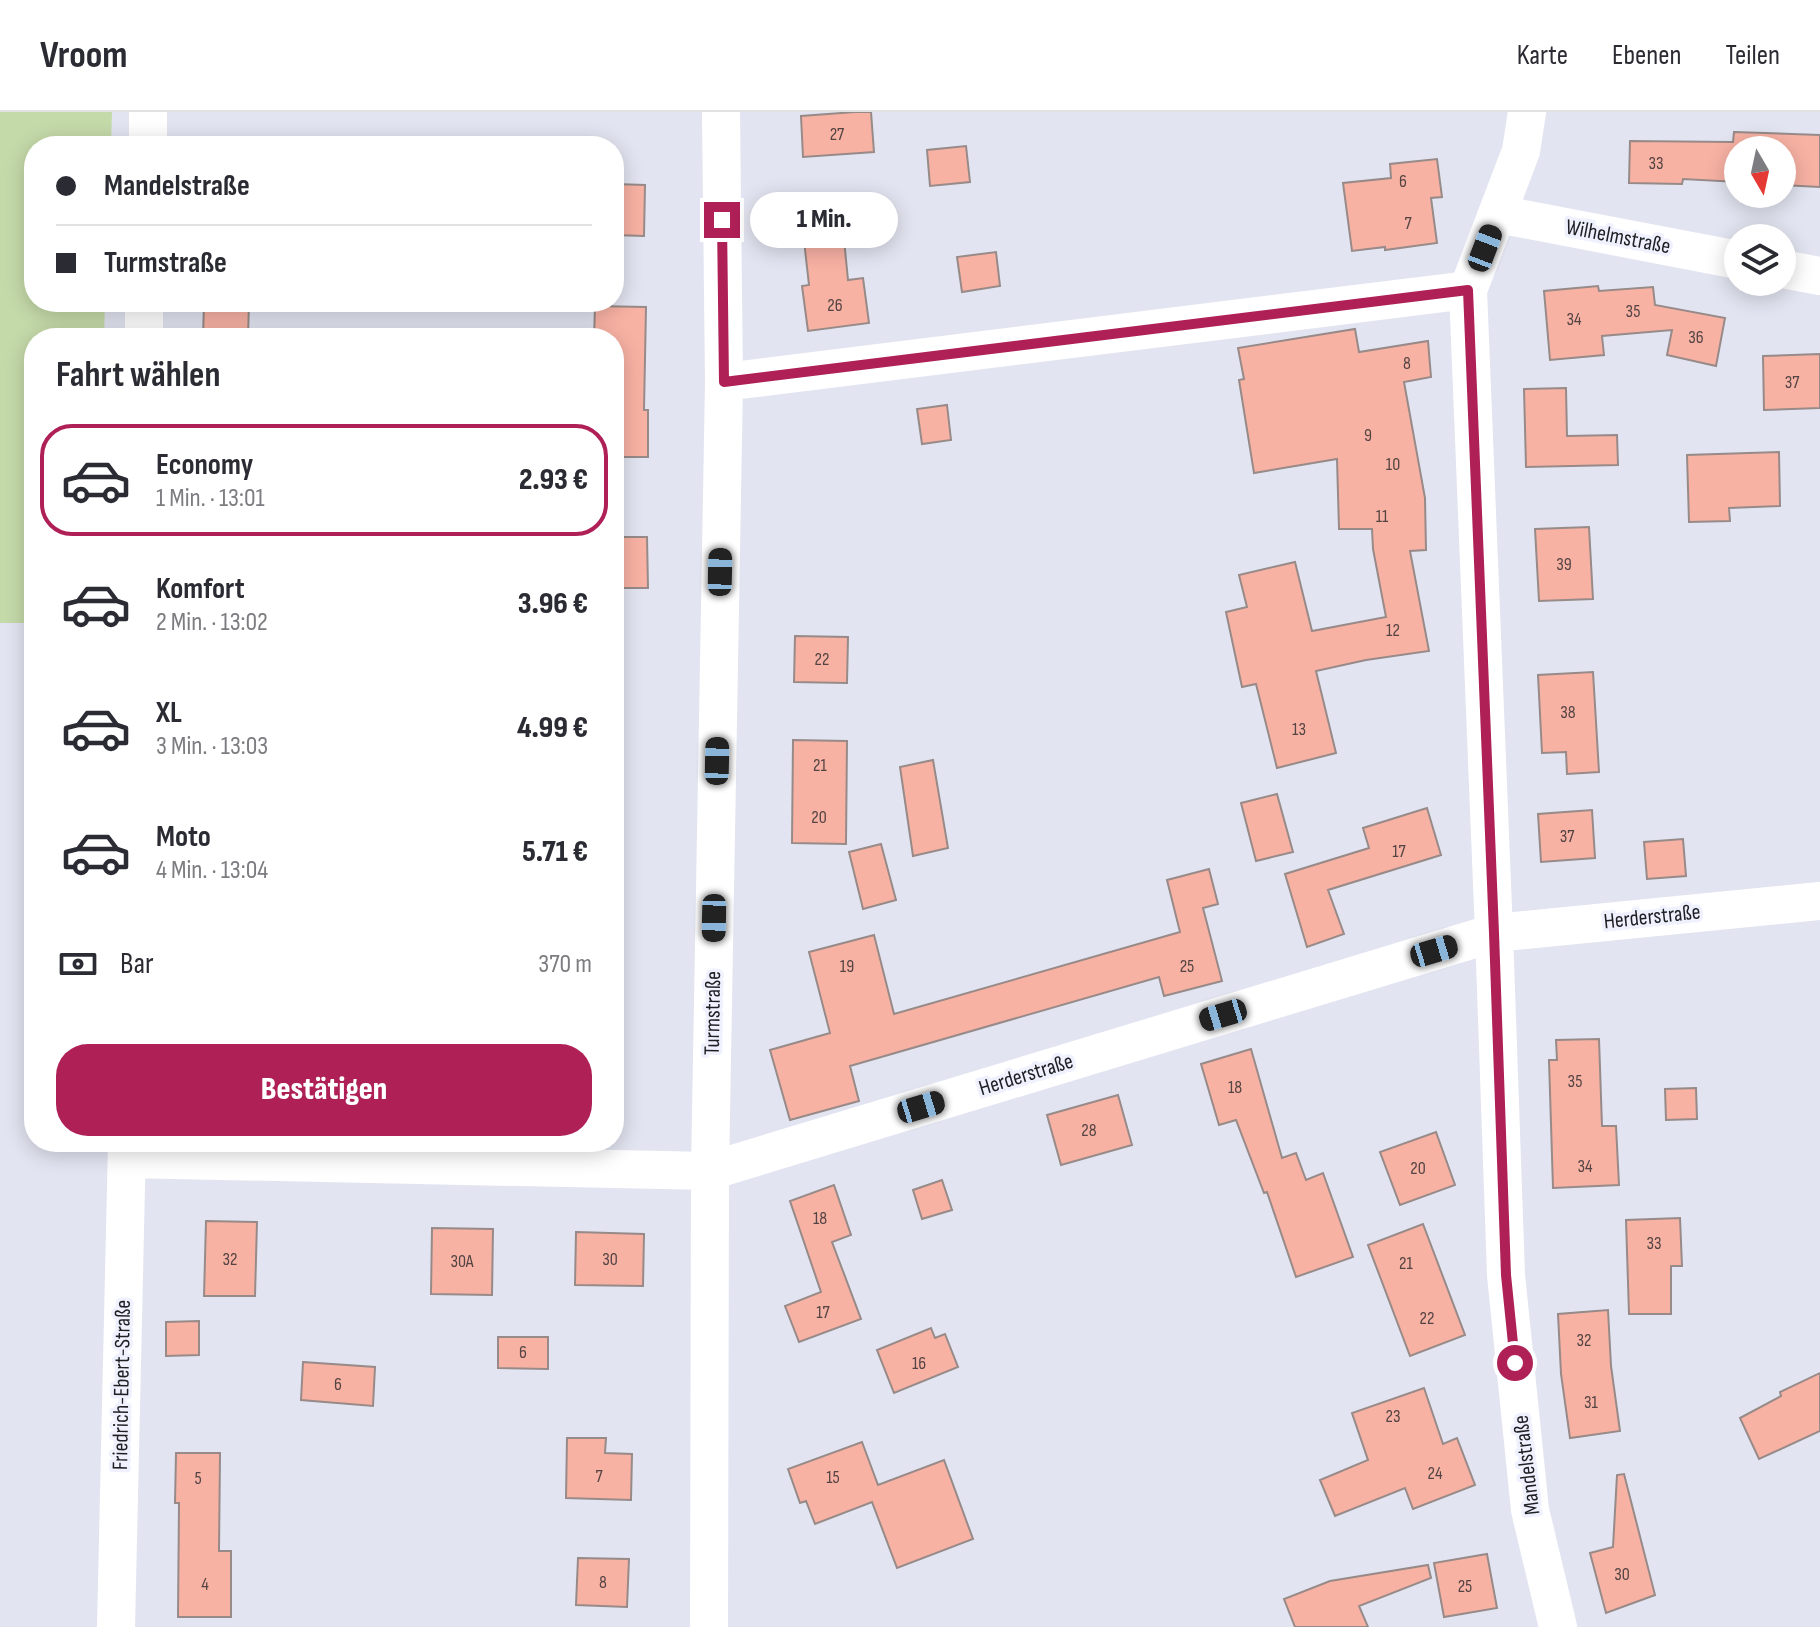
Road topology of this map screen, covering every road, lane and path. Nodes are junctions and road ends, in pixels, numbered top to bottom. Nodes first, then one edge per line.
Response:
1 (148, 112) edge
2 (721, 112) edge
3 (1527, 112) edge
4 (148, 136) edge
5 (1498, 214) junction
6 (1724, 257) edge
7 (1796, 272) edge
8 (1820, 276) edge
9 (1468, 290) junction
10 (724, 382) junction
11 (1820, 901) edge
12 (1494, 933) junction
13 (127, 1152) edge
14 (156, 1152) edge
15 (710, 1171) junction
16 (116, 1627) edge
17 (709, 1627) edge
18 (1558, 1627) edge

1 - 4 street
2 - 10 street, Turmstraße
3 - 5 street, Mandelstraße
5 - 6 street, Wilhelmstraße
5 - 9 street, Mandelstraße
7 - 8 street
9 - 10 street
9 - 12 street, Mandelstraße
10 - 15 street, Turmstraße
11 - 12 street, Herderstraße
12 - 15 street, Herderstraße
12 - 18 street, Mandelstraße
13 - 16 street, Friedrich-Ebert-Straße
14 - 15 street, Herderstraße
15 - 17 street, Turmstraße

